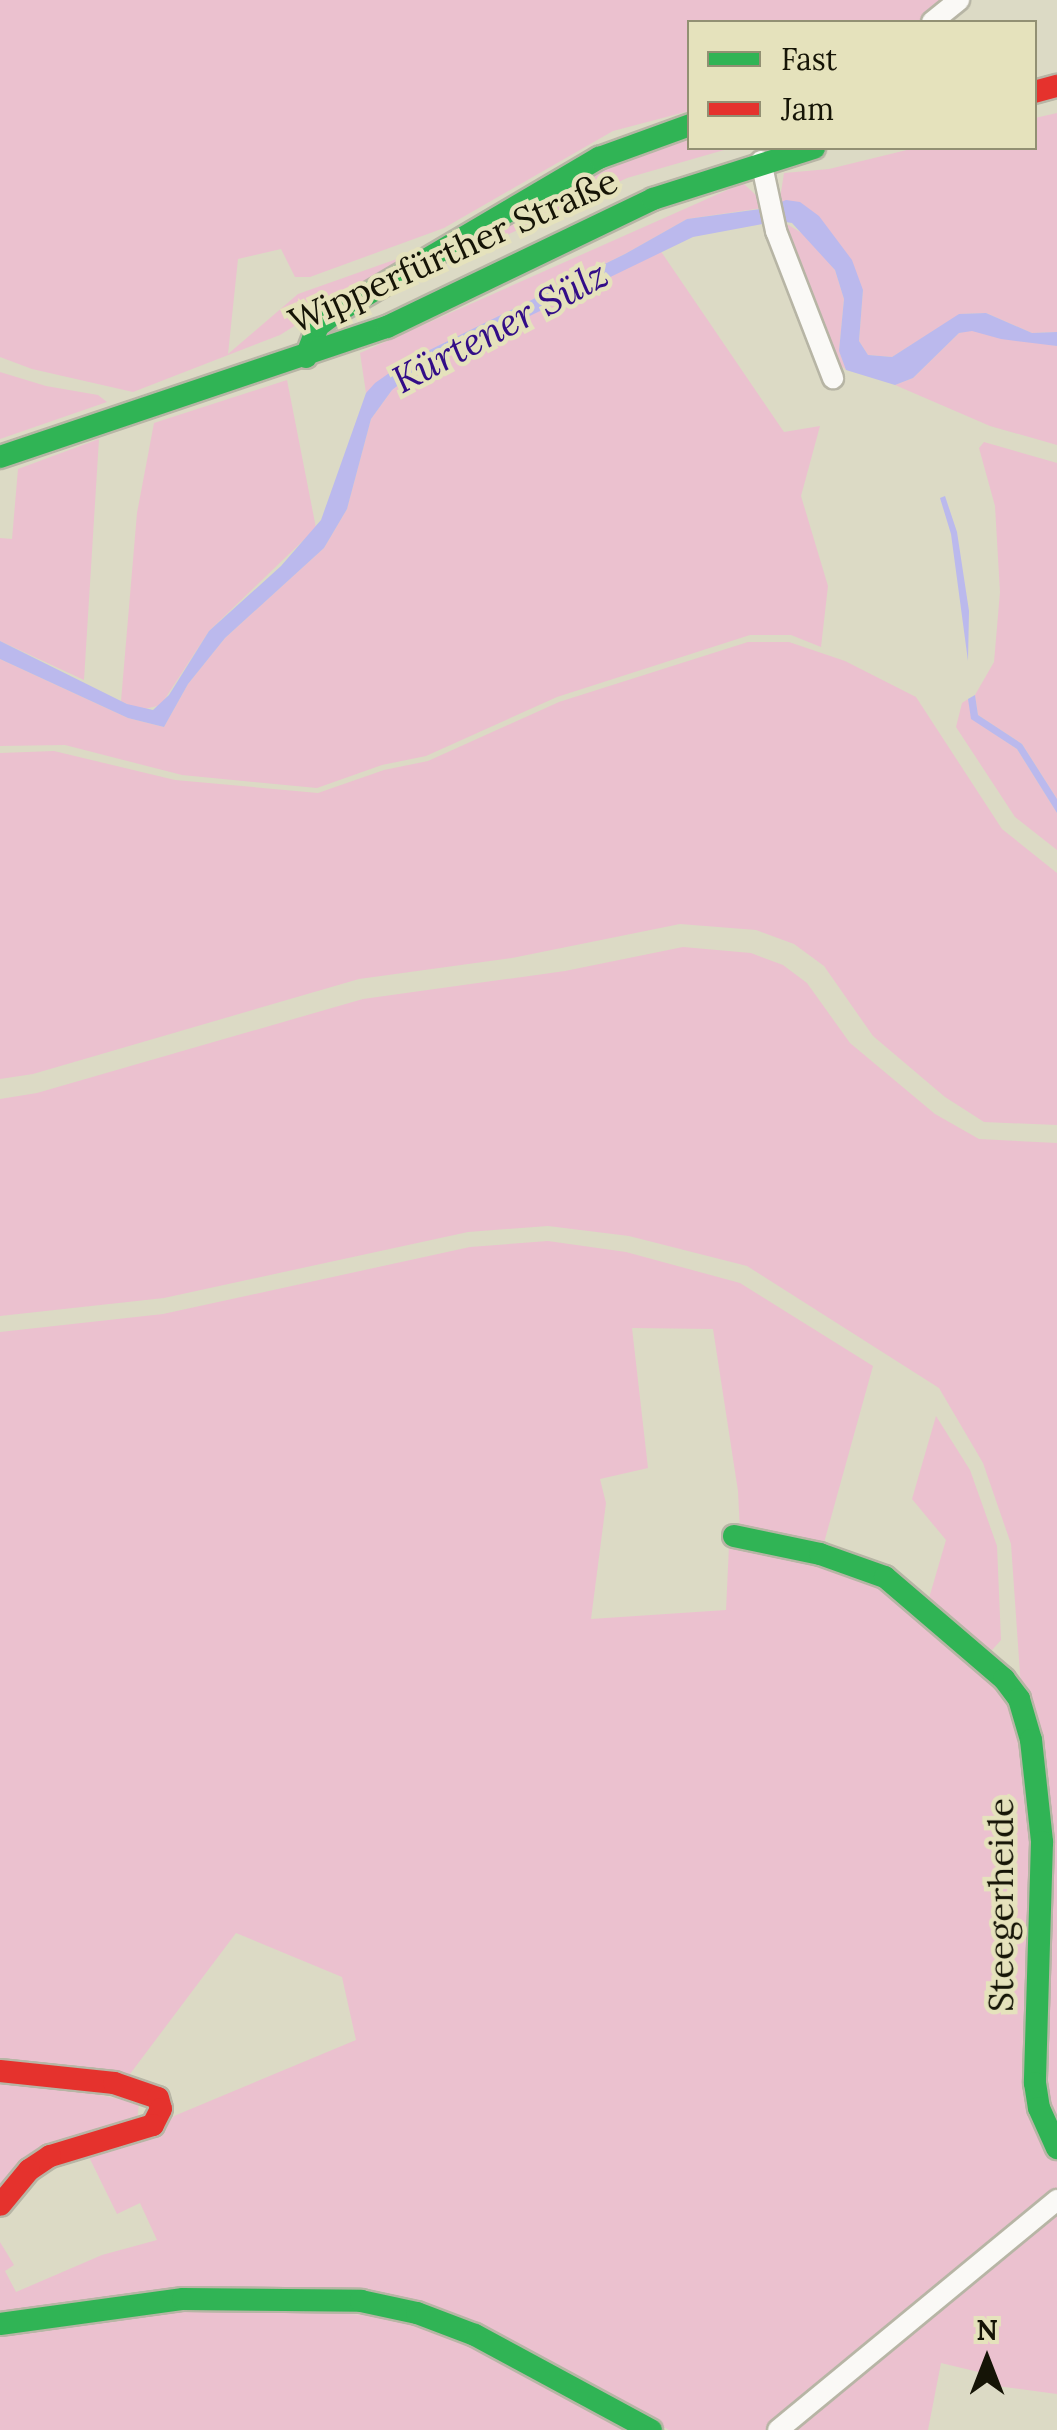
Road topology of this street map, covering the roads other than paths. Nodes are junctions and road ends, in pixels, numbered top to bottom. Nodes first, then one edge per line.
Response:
1 (958, 0) edge
2 (934, 20) edge
3 (687, 126) edge
4 (806, 150) edge
5 (761, 161) junction
6 (306, 357) junction
7 (832, 378) dead end
8 (0, 457) edge
9 (734, 1536) dead end
10 (0, 2071) edge
11 (1057, 2148) edge
12 (1057, 2200) edge
13 (0, 2206) edge
14 (0, 2324) edge
15 (651, 2430) edge
16 (778, 2430) edge

1 - 2 street
3 - 6 street
4 - 5 street, Wipperfürther Straße
5 - 6 street, Wipperfürther Straße
5 - 7 street
6 - 8 street, Wipperfürther Straße
9 - 11 street, Steegerheide
10 - 13 street
12 - 16 street
14 - 15 street

